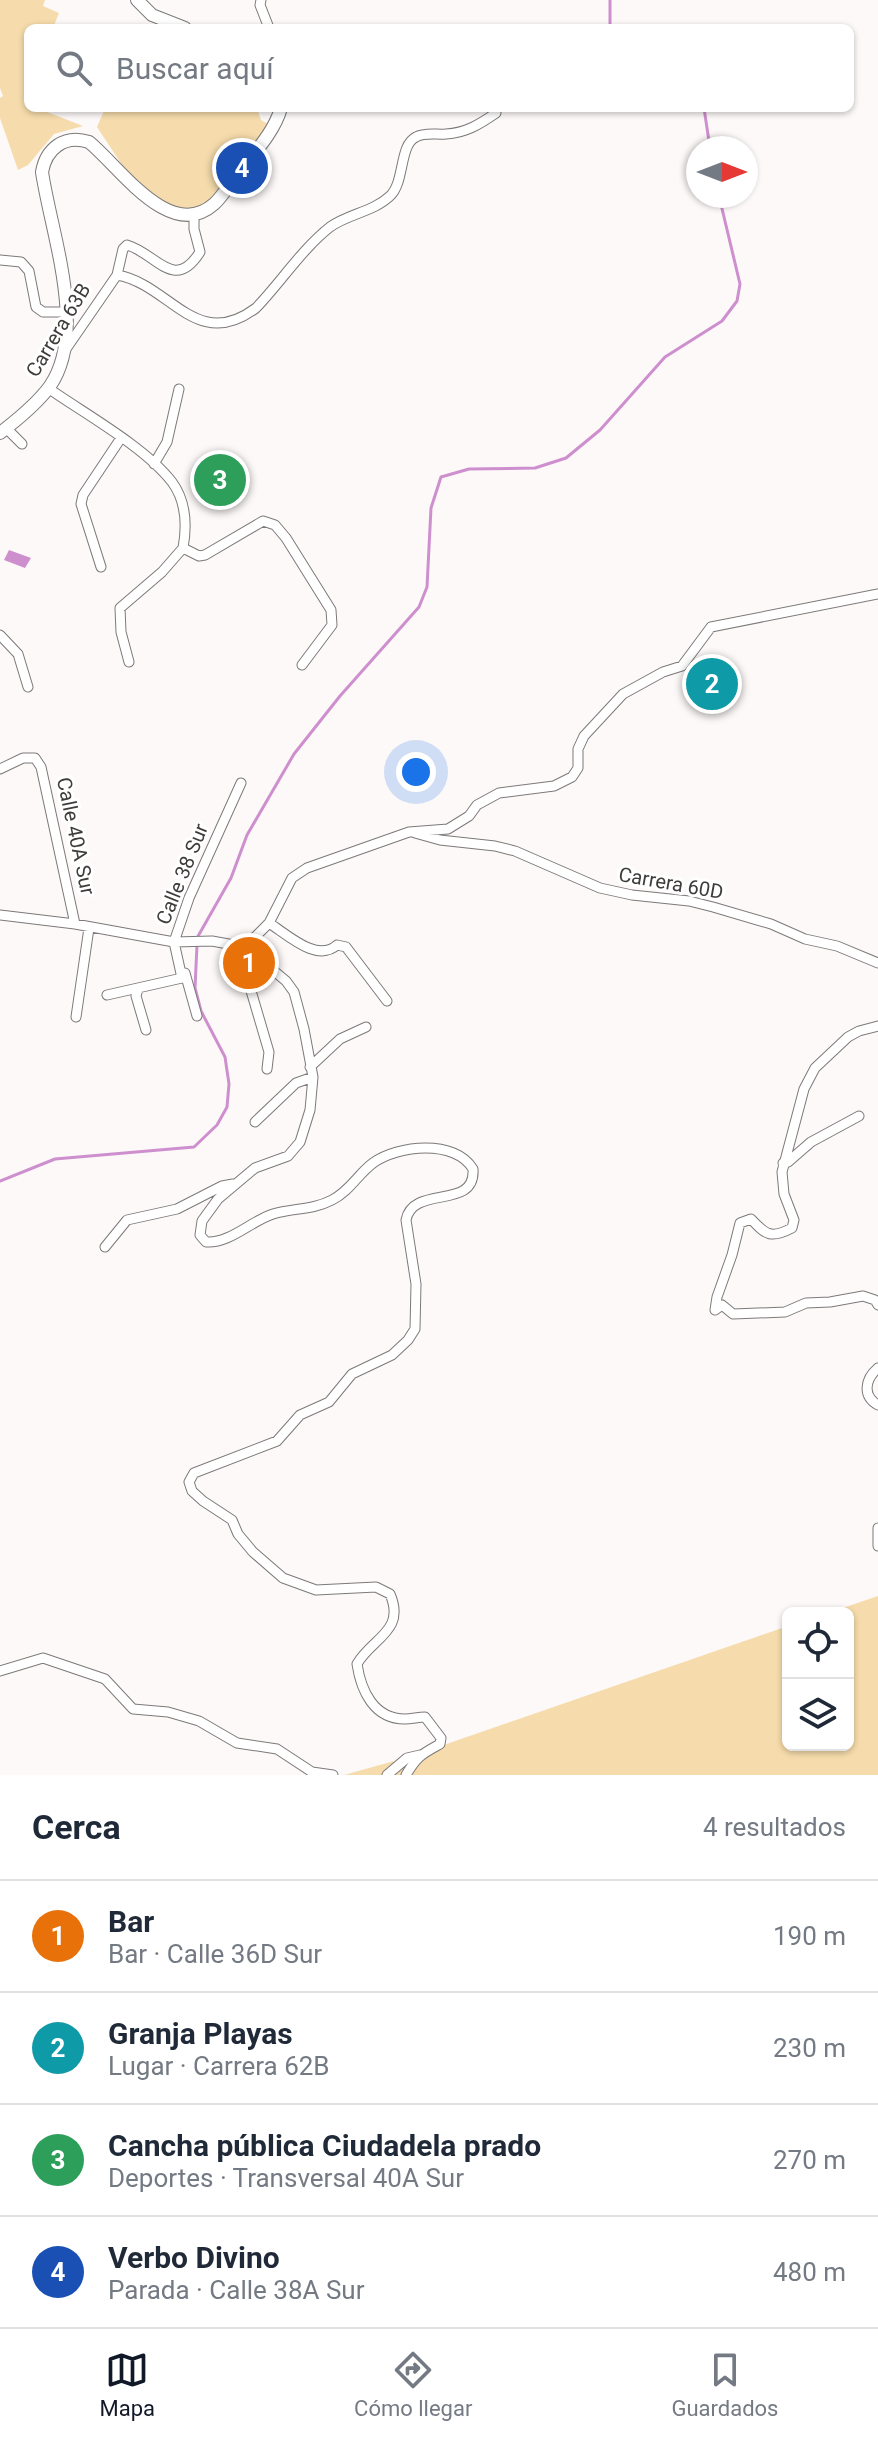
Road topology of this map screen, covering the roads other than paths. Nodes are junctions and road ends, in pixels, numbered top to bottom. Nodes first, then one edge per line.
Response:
1 (261, 0) edge
2 (142, 5) edge
3 (172, 24) edge
4 (267, 24) edge
5 (279, 112) edge
6 (496, 113) dead end
7 (194, 214) junction
8 (0, 260) edge
9 (117, 275) junction
10 (66, 312) junction
11 (66, 349) junction
12 (48, 388) junction
13 (179, 389) dead end
14 (3, 431) edge
15 (121, 438) junction
16 (22, 444) dead end
17 (154, 464) junction
18 (183, 548) junction
19 (101, 567) dead end
20 (878, 594) edge
21 (0, 635) edge
22 (129, 662) dead end
23 (302, 665) dead end
24 (28, 687) dead end
25 (1, 768) edge
26 (241, 783) dead end
27 (409, 832) junction
28 (0, 915) edge
29 (269, 923) junction
30 (75, 924) junction
31 (89, 928) junction
32 (178, 941) junction
33 (245, 947) junction
34 (878, 964) edge
35 (138, 989) junction
36 (107, 995) dead end
37 (387, 1001) dead end
38 (197, 1016) dead end
39 (76, 1017) dead end
40 (878, 1026) edge
41 (366, 1027) dead end
42 (146, 1030) dead end
43 (267, 1069) dead end
44 (312, 1072) junction
45 (859, 1116) dead end
46 (255, 1122) dead end
47 (783, 1163) junction
48 (236, 1183) junction
49 (105, 1247) dead end
50 (878, 1305) edge
51 (878, 1368) edge
52 (878, 1405) edge
53 (878, 1528) edge
54 (878, 1546) edge
55 (0, 1671) edge
56 (419, 1755) junction
57 (333, 1775) edge
58 (387, 1775) edge
59 (406, 1775) edge

1 - 4 street
2 - 3 main road
5 - 7 main road
6 - 9 street, Carrera 63B
7 - 9 street
7 - 10 main road
8 - 10 street
9 - 11 street, Carrera 63B
10 - 11 main road
11 - 12 main road, Carrera 63B
12 - 14 main road, Carrera 63B
12 - 15 street
13 - 17 street
14 - 16 street
15 - 17 street
15 - 19 street
17 - 18 street
18 - 22 street
18 - 23 street
20 - 27 street
21 - 24 street
25 - 30 street, Calle 40A Sur
26 - 32 street, Calle 38 Sur
27 - 29 street
27 - 34 street, Carrera 60D
28 - 30 street
29 - 33 street
29 - 37 street
30 - 31 street
31 - 32 street
31 - 39 street
32 - 33 street
32 - 35 street, Calle 38 Sur
32 - 38 street
33 - 43 street
33 - 44 street
35 - 36 street
35 - 42 street
40 - 47 street
41 - 44 street
44 - 46 street
44 - 48 street
45 - 47 street
47 - 50 street
48 - 49 street
48 - 56 street
51 - 52 street
53 - 54 street
55 - 57 street
56 - 58 street
56 - 59 street

